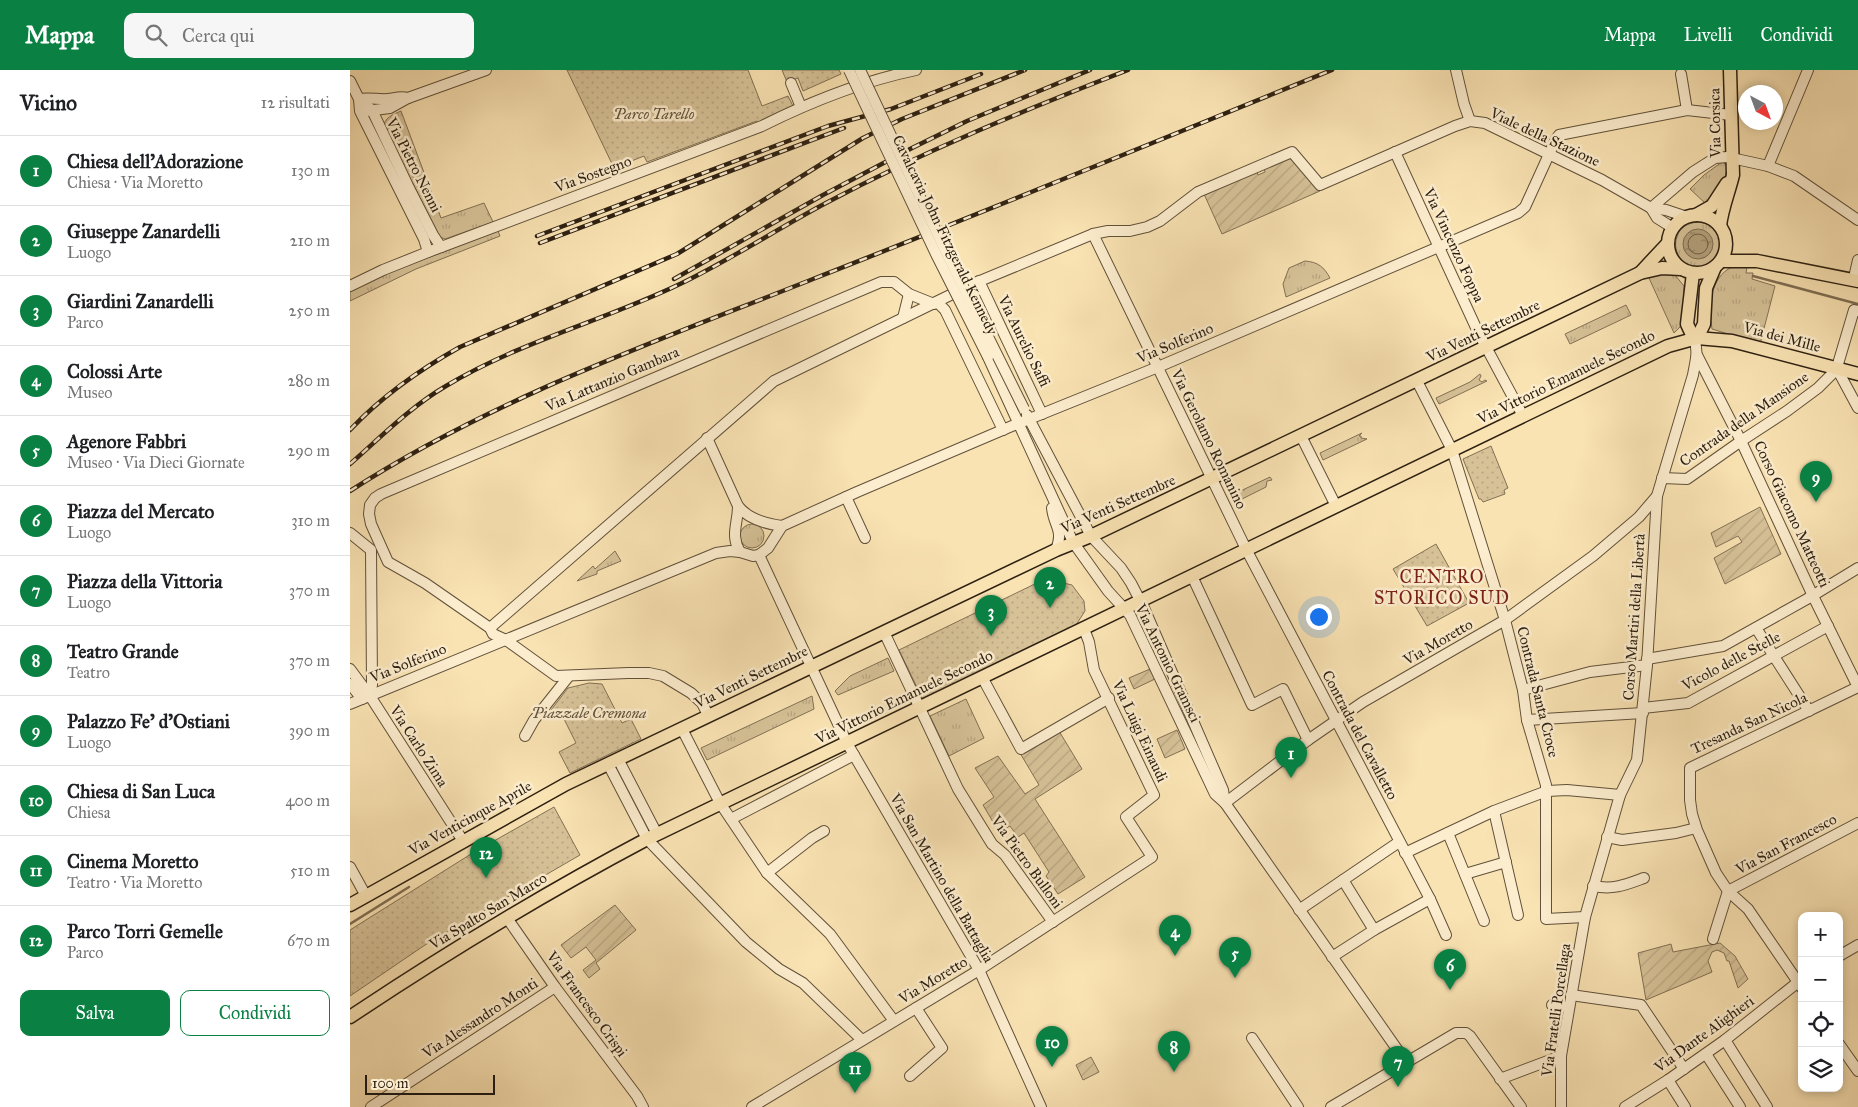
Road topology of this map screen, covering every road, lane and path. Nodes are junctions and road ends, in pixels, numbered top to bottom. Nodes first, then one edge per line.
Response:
1 (486, 70) edge
2 (849, 70) edge
3 (860, 70) edge
4 (886, 70) edge
5 (916, 70) edge
6 (1456, 70) edge
7 (1730, 70) edge
8 (1808, 70) edge
9 (1681, 74) dead end
10 (350, 81) edge
11 (870, 81) junction
12 (791, 83) dead end
13 (359, 98) junction
14 (408, 98) junction
15 (801, 107) junction
16 (372, 110) junction
17 (1687, 110) junction
18 (361, 114) junction
19 (1731, 114) junction
20 (1470, 121) junction
21 (1395, 152) junction
22 (1549, 154) junction
23 (1732, 159) junction
24 (1768, 166) junction
25 (1733, 175) junction
26 (1651, 208) junction
27 (1692, 216) junction
28 (1858, 220) edge
29 (1720, 226) junction
30 (1673, 228) junction
31 (1094, 234) junction
32 (1727, 242) junction
33 (1668, 243) junction
34 (441, 247) junction
35 (1438, 248) junction
36 (428, 252) junction
37 (1749, 260) junction
38 (1858, 260) edge
39 (1718, 264) junction
40 (1687, 271) junction
41 (1640, 273) junction
42 (1858, 279) edge
43 (979, 281) junction
44 (350, 286) edge
45 (909, 294) junction
46 (935, 303) junction
47 (1858, 311) edge
48 (903, 318) junction
49 (1696, 345) junction
50 (1486, 348) junction
51 (1837, 366) junction
52 (1158, 367) junction
53 (1858, 374) edge
54 (1417, 381) junction
55 (1858, 408) edge
56 (1042, 414) junction
57 (1019, 415) junction
58 (1523, 416) junction
59 (1029, 419) junction
60 (1003, 430) junction
61 (1301, 436) junction
62 (707, 438) junction
63 (1741, 441) junction
64 (1452, 450) junction
65 (1662, 478) junction
66 (1211, 479) junction
67 (1049, 492) junction
68 (1657, 496) junction
69 (846, 497) junction
70 (738, 506) junction
71 (1336, 506) junction
72 (782, 526) junction
73 (350, 533) edge
74 (1091, 536) junction
75 (864, 538) dead end
76 (1073, 542) junction
77 (1246, 549) junction
78 (1056, 550) junction
79 (740, 552) junction
80 (759, 555) junction
81 (1858, 568) edge
82 (1192, 576) junction
83 (1813, 596) junction
84 (1140, 601) junction
85 (1126, 608) junction
86 (504, 617) junction
87 (1505, 620) junction
88 (1828, 626) junction
89 (490, 628) junction
90 (1756, 628) junction
91 (1084, 629) junction
92 (884, 632) junction
93 (506, 640) junction
94 (1773, 655) junction
95 (1647, 662) junction
96 (812, 666) junction
97 (350, 669) edge
98 (569, 676) junction
99 (982, 677) junction
100 (350, 684) edge
101 (1858, 687) edge
102 (1523, 690) junction
103 (366, 697) junction
104 (1109, 698) junction
105 (350, 704) edge
106 (919, 708) junction
107 (1643, 711) junction
108 (1809, 712) junction
109 (708, 715) junction
110 (1335, 720) junction
111 (1527, 720) junction
112 (682, 729) junction
113 (525, 736) dead end
114 (1308, 740) junction
115 (847, 743) junction
116 (854, 755) junction
117 (613, 761) junction
118 (1546, 791) junction
119 (1620, 794) junction
120 (720, 803) junction
121 (1225, 803) junction
122 (1494, 811) junction
123 (731, 819) junction
124 (1858, 823) edge
125 (1696, 828) junction
126 (824, 831) dead end
127 (1448, 833) junction
128 (652, 837) junction
129 (1607, 837) junction
130 (463, 841) junction
131 (1399, 842) junction
132 (1405, 853) junction
133 (1152, 857) joint
134 (1506, 862) junction
135 (350, 867) edge
136 (767, 872) junction
137 (1465, 874) junction
138 (1644, 878) dead end
139 (1343, 880) junction
140 (1594, 886) junction
141 (1728, 891) junction
142 (366, 896) junction
143 (1430, 899) junction
144 (350, 905) edge
145 (1299, 910) junction
146 (1518, 915) dead end
147 (1585, 917) junction
148 (507, 918) junction
149 (1484, 921) dead end
150 (1053, 922) junction
151 (1374, 930) junction
152 (1446, 935) dead end
153 (1713, 939) dead end
154 (1858, 945) edge
155 (1843, 954) edge
156 (1332, 957) junction
157 (979, 970) junction
158 (1798, 980) edge
159 (1798, 985) edge
160 (555, 987) junction
161 (1571, 994) junction
162 (1552, 1004) dead end
163 (1569, 1007) junction
164 (916, 1008) junction
165 (350, 1018) edge
166 (894, 1021) junction
167 (1252, 1038) dead end
168 (862, 1040) junction
169 (1725, 1040) junction
170 (1841, 1047) edge
171 (1706, 1054) junction
172 (1561, 1056) junction
173 (1406, 1062) junction
174 (1684, 1069) junction
175 (1858, 1072) edge
176 (910, 1076) dead end
177 (1500, 1078) junction
178 (1668, 1080) junction
179 (371, 1107) edge
180 (643, 1107) edge
181 (752, 1107) edge
182 (1041, 1107) edge
183 (1298, 1107) edge
184 (1331, 1107) edge
185 (1521, 1107) edge
186 (1561, 1107) edge
187 (1625, 1107) edge
188 (1685, 1107) edge
189 (1740, 1107) edge
190 (1767, 1107) edge

1 - 14 street
2 - 57 street, Cavalcavia John Fitzgerald Kennedy, bridge
3 - 57 street, Cavalcavia John Fitzgerald Kennedy, bridge
4 - 11 street
5 - 11 street
6 - 20 street
7 - 19 main road, Via Corsica
8 - 24 street
9 - 17 street
10 - 13 street, Via Pietro Nenni
11 - 15 street, Via Sostegno
12 - 15 street
13 - 14 street
13 - 16 street, Via Pietro Nenni
13 - 18 street, Via Pietro Nenni
14 - 16 street
15 - 34 street, Via Sostegno
16 - 18 street
16 - 34 street, Via Pietro Nenni
17 - 19 street
17 - 22 street, Via Solferino
18 - 36 street, Via Pietro Nenni
19 - 23 main road, Via Corsica
20 - 21 street, Viale della Stazione
20 - 22 street, Viale della Stazione
21 - 31 street, Viale della Stazione
21 - 35 street, Via Vincenzo Foppa
22 - 26 street, Viale della Stazione
22 - 35 street, Via Solferino
23 - 24 street
23 - 25 main road, Via Corsica
23 - 26 street
24 - 28 street
25 - 27 main road, Via Corsica
25 - 29 main road, Via Corsica
26 - 27 street, Viale della Stazione
26 - 30 street, Viale della Stazione
27 - 29 main road
27 - 30 main road
29 - 32 main road
30 - 33 main road
31 - 43 street
31 - 52 street, Via Gerolamo Romanino
32 - 37 main road
32 - 39 main road
33 - 40 main road
33 - 41 main road, Via Venti Settembre
34 - 36 street, Via Sostegno
35 - 50 street, Via Vincenzo Foppa
35 - 52 street, Via Solferino
36 - 44 street, Via Sostegno
37 - 39 main road
37 - 42 main road
38 - 42 street
39 - 40 main road
39 - 49 main road
40 - 41 main road, Via Venti Settembre
40 - 49 main road
41 - 50 main road, Via Venti Settembre
43 - 46 street
43 - 56 street, Via Aurelio Saffi
45 - 46 street
45 - 48 street
45 - 89 street, Via Lattanzio Gambara
46 - 48 street
46 - 60 street
47 - 51 street, Via dei Mille
48 - 62 street
49 - 51 main road, Via dei Mille
49 - 58 main road, Via Vittorio Emanuele Secondo
49 - 63 street, Corso Giacomo Matteotti
49 - 65 street, Corso Martiri della Libertà
50 - 54 main road, Via Venti Settembre
50 - 58 street, Via Vincenzo Foppa
51 - 53 main road, Via dei Mille
51 - 55 street
51 - 63 street, Contrada della Mansione
52 - 56 street, Via Solferino
52 - 66 street, Via Gerolamo Romanino
54 - 61 main road, Via Venti Settembre
54 - 64 street
56 - 59 street, Via Solferino
57 - 59 street
57 - 60 street
57 - 67 street
58 - 64 main road, Via Vittorio Emanuele Secondo
59 - 74 street
60 - 69 street
61 - 66 main road, Via Venti Settembre
61 - 71 street
62 - 70 street
62 - 86 street
63 - 65 street, Contrada della Mansione
63 - 83 street, Corso Giacomo Matteotti
64 - 71 main road, Via Vittorio Emanuele Secondo
64 - 87 street, Contrada Santa Croce
65 - 68 street, Corso Martiri della Libertà
66 - 74 main road, Via Venti Settembre
66 - 77 street, Via Gerolamo Romanino
67 - 76 street
67 - 78 street
68 - 87 street, Via Moretto
68 - 95 street, Corso Martiri della Libertà
69 - 72 street
69 - 75 street
70 - 72 street
70 - 79 street
71 - 77 main road, Via Vittorio Emanuele Secondo
72 - 80 street
73 - 103 street, Via Solferino
74 - 76 main road, Via Venti Settembre
74 - 84 street, Via Antonio Gramsci
76 - 78 main road, Via Venti Settembre
76 - 85 street, Via Antonio Gramsci
77 - 82 main road, Via Vittorio Emanuele Secondo
77 - 110 street, Contrada del Cavalletto
78 - 92 main road, Via Venti Settembre
79 - 80 street, Via Solferino
79 - 93 street, Via Solferino
80 - 96 street, Via San Martino della Battaglia
81 - 83 street
82 - 84 main road, Via Vittorio Emanuele Secondo
82 - 114 street
83 - 88 street, Corso Giacomo Matteotti
83 - 90 street
84 - 85 main road, Via Vittorio Emanuele Secondo
84 - 121 street, Via Antonio Gramsci
85 - 91 main road, Via Vittorio Emanuele Secondo
85 - 121 street, Via Antonio Gramsci
86 - 89 street
86 - 93 street
87 - 102 street, Contrada Santa Croce
87 - 110 street, Via Moretto
88 - 94 street, Vicolo delle Stelle
88 - 101 street, Corso Giacomo Matteotti
89 - 93 street
90 - 94 street
90 - 95 street
91 - 99 main road, Via Vittorio Emanuele Secondo
91 - 104 street, Via Luigi Einaudi
92 - 96 main road, Via Venti Settembre
92 - 106 street, Via Pietro Bulloni
93 - 98 street
93 - 103 street, Via Solferino
94 - 107 street, Vicolo delle Stelle
94 - 108 street
95 - 102 street
95 - 107 street, Corso Martiri della Libertà
96 - 109 main road, Via Venti Settembre
96 - 115 street, Via San Martino della Battaglia
97 - 103 street, Via Carlo Zima
98 - 109 street
98 - 113 street
99 - 104 street
99 - 106 main road, Via Vittorio Emanuele Secondo
100 - 103 street, Via Carlo Zima
101 - 108 street, Tresanda San Nicola
102 - 111 street, Contrada Santa Croce
103 - 105 street
103 - 130 street, Via Carlo Zima
104 - 133 street, Via Luigi Einaudi
106 - 115 main road, Via Vittorio Emanuele Secondo
106 - 150 street, Via Pietro Bulloni
107 - 111 street, Vicolo delle Stelle
107 - 119 street, Corso Martiri della Libertà
108 - 125 street, Tresanda San Nicola
109 - 112 main road, Via Venti Settembre
110 - 114 street, Via Moretto
110 - 131 street, Contrada del Cavalletto
111 - 118 street, Contrada Santa Croce
112 - 117 main road, Via Venti Settembre
112 - 120 street
114 - 121 street, Via Moretto
115 - 116 street, Via San Martino della Battaglia
115 - 120 main road, Via Vittorio Emanuele Secondo
116 - 123 street, Via Vittorio Emanuele Secondo
116 - 157 street, Via San Martino della Battaglia
117 - 128 street
117 - 130 main road, Via Venticinque Aprile
118 - 119 street
118 - 122 street
118 - 147 street, Contrada Santa Croce
119 - 129 street, Corso Martiri della Libertà
120 - 123 street
120 - 128 main road, Via Vittorio Emanuele Secondo
121 - 145 street, Via Antonio Gramsci
122 - 127 street
122 - 134 street
123 - 136 street
124 - 141 street, Via San Francesco
125 - 129 street
125 - 141 street, Tresanda San Nicola
126 - 136 street
127 - 132 street
127 - 137 street
128 - 148 main road, Via Spalto San Marco
128 - 168 street
129 - 140 street, Corso Martiri della Libertà
130 - 142 main road, Via Venticinque Aprile
131 - 132 street, Contrada del Cavalletto
131 - 139 street
132 - 143 street, Contrada del Cavalletto
133 - 150 street, Via Moretto
134 - 137 street
134 - 146 street
135 - 142 street
136 - 166 street
137 - 149 street
138 - 140 street
139 - 145 street
139 - 151 street
140 - 147 street, Corso Martiri della Libertà
141 - 153 street
141 - 158 street, Tresanda San Nicola
142 - 144 main road, Via Venticinque Aprile
143 - 151 street
143 - 152 street, Contrada del Cavalletto
145 - 156 street, Via Antonio Gramsci
147 - 161 street, Via Fratelli Porcellaga
148 - 160 street, Via Francesco Crispi
148 - 165 main road, Via Spalto San Marco
150 - 157 street, Via Moretto
151 - 156 street
154 - 155 street
156 - 173 street, Via Antonio Gramsci
157 - 164 street, Via Moretto
157 - 182 street, Via San Martino della Battaglia
159 - 169 street, Via Dante Alighieri
160 - 179 street, Via Alessandro Monti
160 - 180 street, Via Francesco Crispi
161 - 163 street, Via Fratelli Porcellaga
161 - 174 street
162 - 163 street
163 - 172 street, Via Fratelli Porcellaga
164 - 166 street, Via Moretto
164 - 176 street
166 - 168 street, Via Moretto
167 - 183 street
168 - 181 street, Via Moretto
169 - 171 street, Via Dante Alighieri
169 - 190 street
170 - 175 street
171 - 174 street, Via Dante Alighieri
171 - 189 street
172 - 177 street
172 - 186 street, Via Fratelli Porcellaga
173 - 177 street
173 - 184 street
174 - 178 street, Via Dante Alighieri
177 - 185 street
178 - 187 street, Via Dante Alighieri
178 - 188 street

